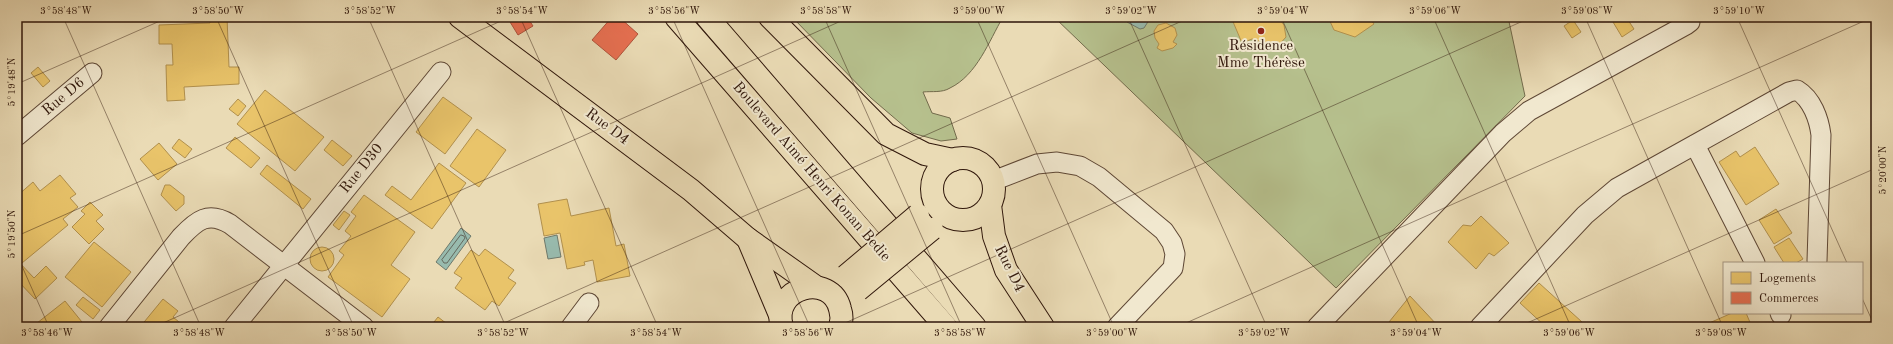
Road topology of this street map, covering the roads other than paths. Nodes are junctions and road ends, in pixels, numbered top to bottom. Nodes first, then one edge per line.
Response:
1 (676, 17) edge
2 (707, 17) edge
3 (770, 17) edge
4 (1690, 17) edge
5 (461, 18) edge
6 (441, 72) dead end
7 (92, 73) dead end
8 (17, 136) edge
9 (1694, 145) junction
10 (953, 160) junction
11 (993, 181) junction
12 (932, 194) junction
13 (990, 205) junction
14 (953, 219) junction
15 (925, 222) junction
16 (748, 239) junction
17 (1817, 261) dead end
18 (1754, 262) edge
19 (284, 266) junction
20 (852, 283) junction
21 (820, 288) junction
22 (589, 303) dead end
23 (841, 321) edge
24 (780, 323) edge
25 (110, 327) edge
26 (234, 327) edge
27 (364, 327) edge
28 (571, 327) edge
29 (946, 327) edge
30 (975, 327) edge
31 (1043, 327) edge
32 (1117, 327) edge
33 (1318, 327) edge
34 (1480, 327) edge

1 - 29 main road, Boulevard Aimé Henri Konan Bedie
2 - 30 main road, Boulevard Aimé Henri Konan Bedie
3 - 10 main road
4 - 33 street
5 - 16 main road, Rue D4
6 - 19 street, Rue D30
7 - 8 street, Rue D6
9 - 17 street
9 - 18 street
9 - 34 street
10 - 11 main road
10 - 12 main road
11 - 13 main road, Rue D4
11 - 32 street
12 - 14 main road
12 - 15 main road
13 - 14 main road
13 - 31 main road, Rue D4
14 - 15 main road
15 - 20 main road, bridge
16 - 21 main road, Rue D4
16 - 24 main road, Rue D4
19 - 25 street
19 - 26 street, Rue D30
19 - 27 street
20 - 21 main road
20 - 23 main road
21 - 23 main road, Rue D4
21 - 24 main road
22 - 28 street

